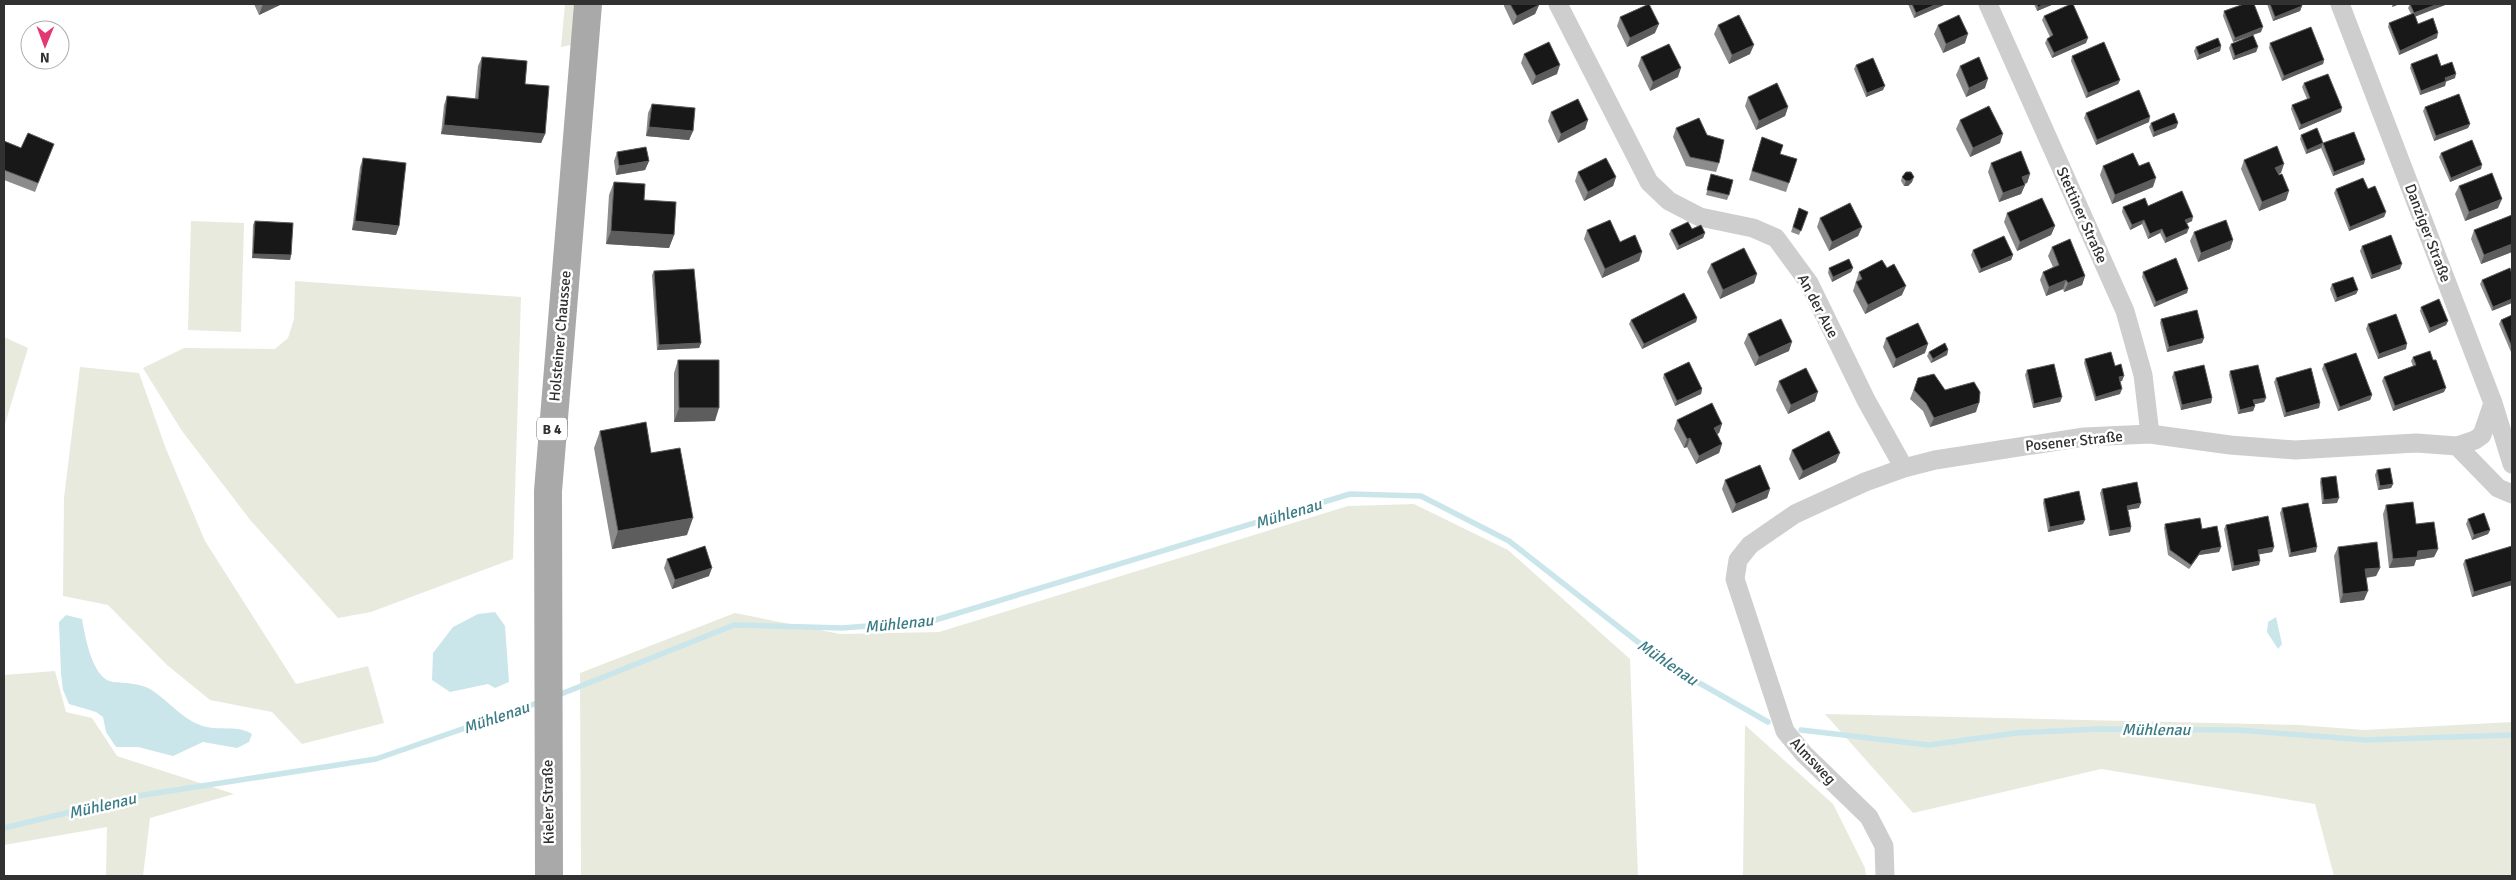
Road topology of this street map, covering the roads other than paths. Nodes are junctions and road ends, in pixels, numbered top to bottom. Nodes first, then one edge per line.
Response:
1 (588, 4) edge
2 (1558, 4) edge
3 (1988, 4) edge
4 (2340, 4) edge
5 (2493, 403) junction
6 (2150, 434) junction
7 (2457, 446) junction
8 (2512, 464) edge
9 (1904, 468) junction
10 (2512, 494) edge
11 (1735, 579) joint
12 (547, 728) joint
13 (549, 876) edge
14 (1886, 876) edge

1 - 12 main road, Holsteiner Chaussee / B 4
2 - 9 street, An der Aue
3 - 6 street, Stettiner Straße
4 - 5 street, Danziger Straße
5 - 7 street, Posener Straße
5 - 8 street, Danziger Straße
6 - 7 street, Posener Straße
6 - 9 street, Posener Straße
7 - 10 street
9 - 11 street, Posener Straße
11 - 14 street, Almsweg
12 - 13 main road, Kieler Straße / B 4

